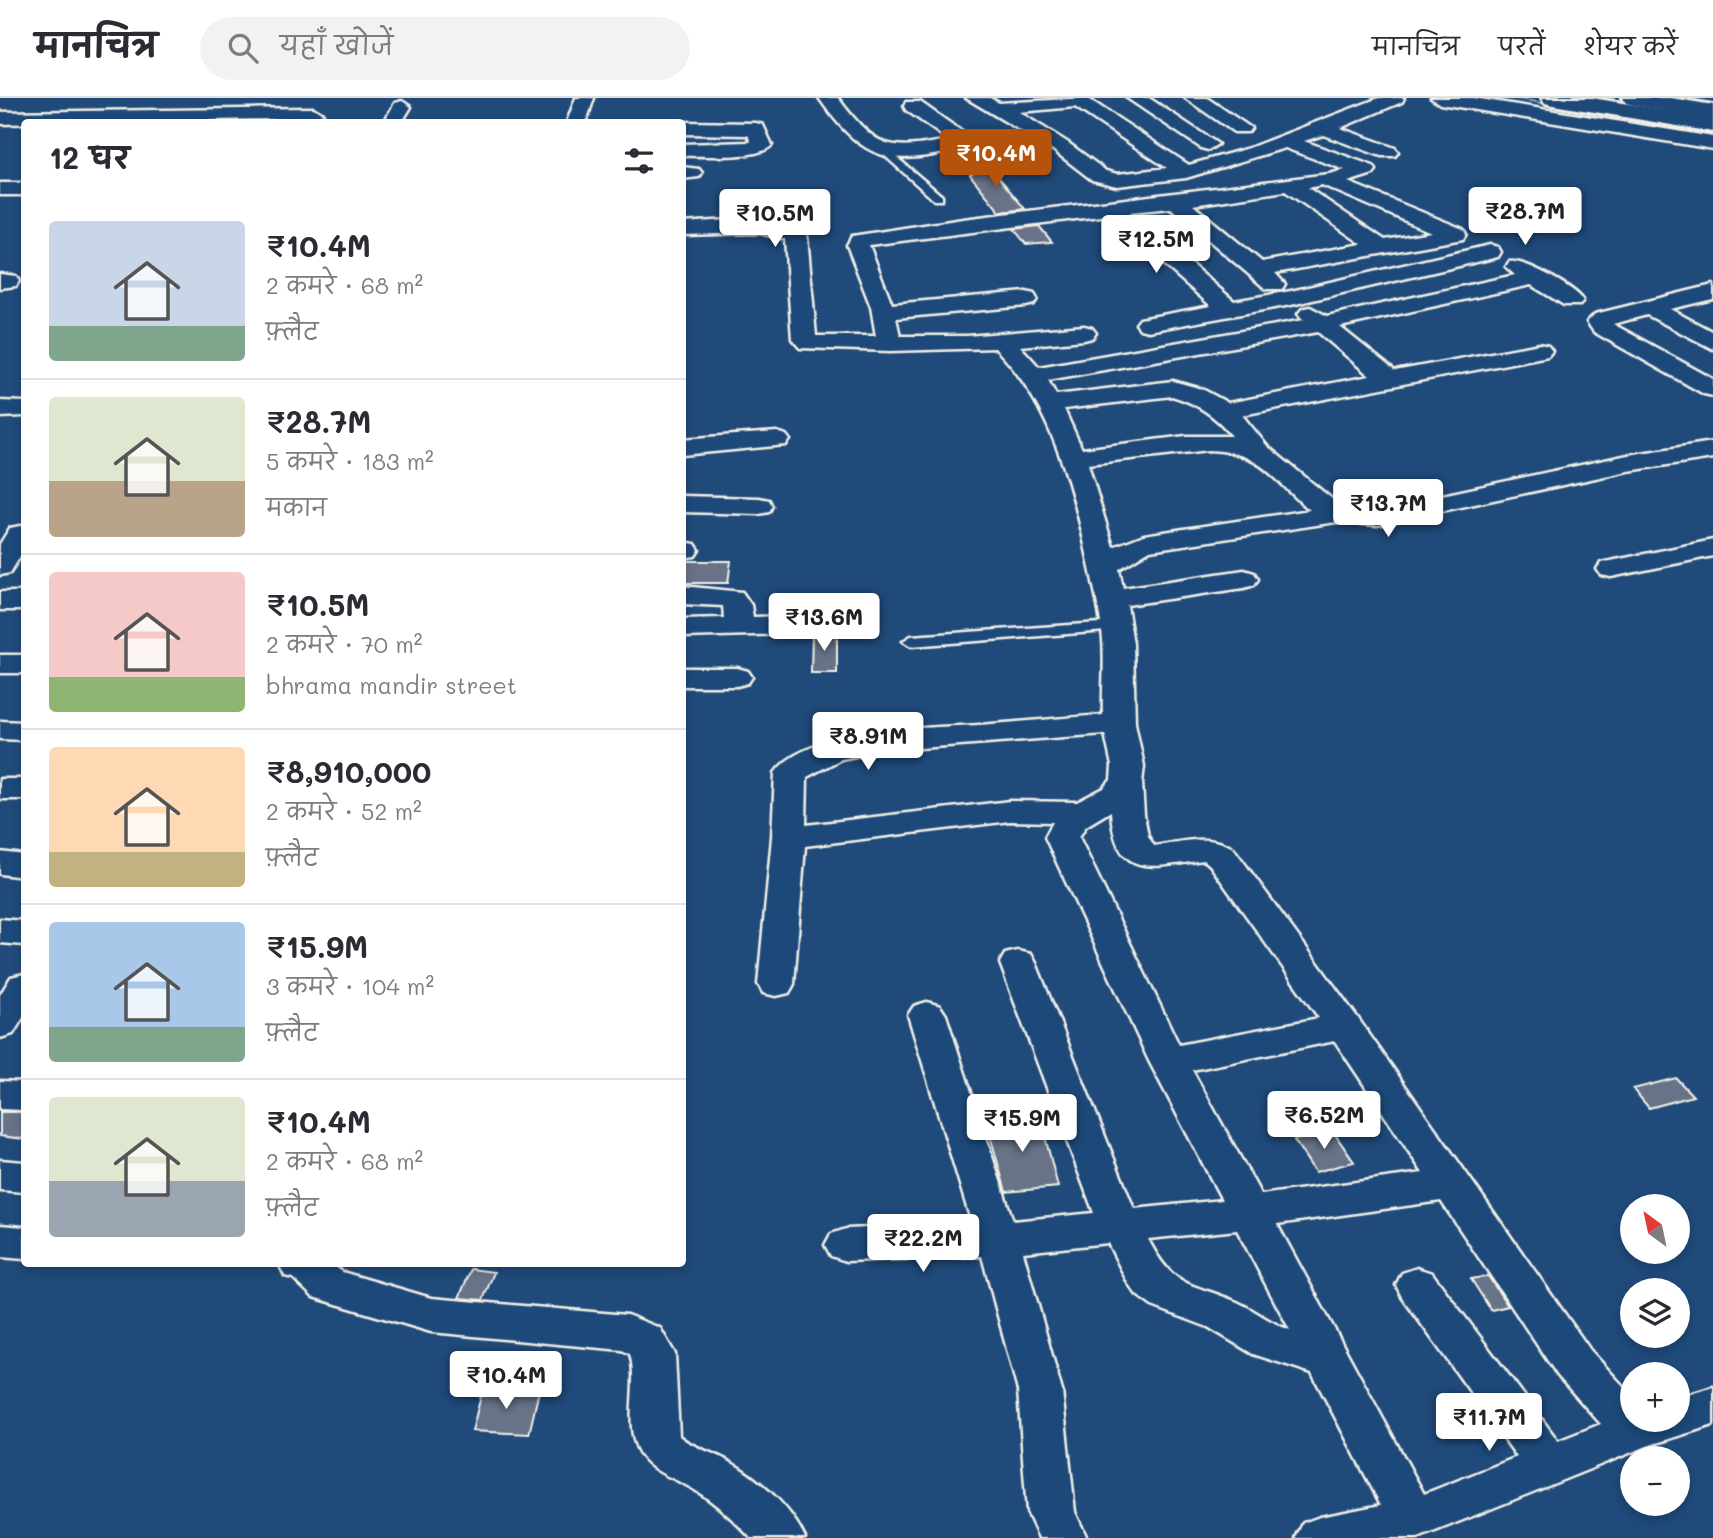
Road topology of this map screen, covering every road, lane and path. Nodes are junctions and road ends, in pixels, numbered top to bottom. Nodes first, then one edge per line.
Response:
1 (235, 98) edge
2 (584, 98) edge
3 (828, 98) edge
4 (975, 98) edge
5 (1136, 98) edge
6 (1194, 98) edge
7 (1395, 98) edge
8 (1440, 98) edge
9 (1553, 98) edge
10 (1634, 98) edge
11 (1076, 100) edge
12 (913, 106) dead end
13 (994, 109) junction
14 (1713, 112) edge
15 (313, 114) dead end
16 (0, 118) edge
17 (222, 119) edge
18 (578, 119) edge
19 (1713, 125) edge
20 (686, 128) edge
21 (1241, 128) dead end
22 (1323, 128) junction
23 (1129, 135) junction
24 (1106, 138) dead end
25 (1083, 142) dead end
26 (1287, 142) junction
27 (1713, 143) edge
28 (1208, 144) dead end
29 (1059, 146) junction
30 (686, 150) edge
31 (1388, 152) dead end
32 (888, 153) junction
33 (1186, 172) junction
34 (1331, 180) junction
35 (1289, 184) junction
36 (0, 189) edge
37 (21, 189) edge
38 (938, 198) dead end
39 (1175, 201) junction
40 (1112, 208) junction
41 (686, 229) edge
42 (1455, 234) junction
43 (1380, 247) junction
44 (1490, 253) junction
45 (1256, 270) junction
46 (1536, 277) junction
47 (1713, 292) edge
48 (1291, 298) junction
49 (1026, 299) dead end
50 (1572, 300) dead end
51 (1651, 307) junction
52 (1229, 309) junction
53 (883, 312) junction
54 (1148, 324) dead end
55 (1323, 324) junction
56 (1084, 333) dead end
57 (1002, 341) junction
58 (1713, 342) edge
59 (890, 344) junction
60 (1540, 351) dead end
61 (1389, 379) junction
62 (1040, 389) junction
63 (1713, 389) edge
64 (0, 409) edge
65 (21, 409) edge
66 (1227, 413) junction
67 (777, 440) dead end
68 (686, 447) edge
69 (1256, 450) junction
70 (1713, 450) edge
71 (1686, 455) junction
72 (1073, 458) junction
73 (1713, 473) edge
74 (686, 504) edge
75 (759, 506) dead end
76 (1337, 514) junction
77 (20, 534) dead end
78 (1713, 548) edge
79 (0, 567) edge
80 (1611, 569) dead end
81 (1244, 579) dead end
82 (686, 595) edge
83 (1110, 598) junction
84 (0, 601) edge
85 (21, 601) edge
86 (792, 625) dead end
87 (740, 627) junction
88 (686, 628) edge
89 (911, 641) dead end
90 (0, 664) edge
91 (21, 664) edge
92 (686, 677) edge
93 (737, 677) dead end
94 (1119, 723) junction
95 (0, 730) edge
96 (21, 731) edge
97 (1126, 784) junction
98 (0, 789) edge
99 (21, 789) edge
100 (1082, 812) junction
101 (789, 837) junction
102 (0, 863) edge
103 (21, 866) edge
104 (0, 931) edge
105 (21, 933) edge
106 (1018, 963) dead end
107 (776, 984) dead end
108 (927, 1015) dead end
109 (1344, 1026) junction
110 (1168, 1061) junction
111 (0, 1095) edge
112 (21, 1096) edge
113 (0, 1175) edge
114 (21, 1177) edge
115 (1450, 1184) junction
116 (1247, 1213) junction
117 (1120, 1226) junction
118 (998, 1239) junction
119 (0, 1241) edge
120 (21, 1243) edge
121 (846, 1245) dead end
122 (308, 1267) edge
123 (1417, 1285) dead end
124 (1327, 1360) junction
125 (1620, 1399) edge
126 (1713, 1406) edge
127 (1690, 1413) edge
128 (1635, 1432) edge
129 (1549, 1465) junction
130 (1413, 1519) junction
131 (781, 1538) edge
132 (1063, 1538) edge
133 (1320, 1538) edge

1 - 17 street
2 - 18 street
3 - 32 street
4 - 13 street
5 - 28 street
6 - 21 street
7 - 22 street
8 - 27 street
9 - 19 street
10 - 14 street
11 - 13 street
11 - 23 street
12 - 32 street
13 - 29 street
15 - 17 street
16 - 17 street
20 - 30 street
22 - 26 street
22 - 31 street
23 - 24 street
23 - 33 street
25 - 29 street
26 - 33 street
26 - 34 street
29 - 33 street
32 - 38 lane
34 - 35 street
34 - 42 street
35 - 39 street
35 - 43 street
36 - 37 street
39 - 40 street
39 - 45 street
40 - 52 street
40 - 53 street
41 - 59 street
42 - 43 street
42 - 44 street
43 - 45 street
44 - 46 street
44 - 48 street
45 - 48 street
46 - 50 street
46 - 55 street
47 - 51 street
48 - 52 street
48 - 55 street
49 - 53 street
51 - 58 street
51 - 63 street
52 - 54 street
53 - 59 street
55 - 61 street
55 - 62 street
56 - 57 street
57 - 59 street
57 - 62 street
60 - 61 street
61 - 66 street
62 - 66 street
62 - 72 street
64 - 65 street
66 - 69 street
67 - 68 street
69 - 72 street
69 - 76 street
70 - 71 street
71 - 73 street
71 - 76 street
72 - 83 street
74 - 75 street
76 - 83 street
77 - 79 street
78 - 80 street
81 - 83 street
82 - 87 street
83 - 89 lane
83 - 94 street
84 - 85 street
86 - 87 street
87 - 88 street
90 - 91 street
92 - 93 street
94 - 97 street
94 - 101 street
95 - 96 street
97 - 100 street
97 - 109 street
98 - 99 street
100 - 101 street
100 - 110 street
101 - 107 street
102 - 103 street
104 - 105 street
106 - 117 street
108 - 118 street
109 - 110 street
109 - 115 street
110 - 116 street
111 - 112 street
113 - 114 street
115 - 116 street
115 - 125 street
116 - 117 street
116 - 124 street
117 - 118 street
117 - 124 street
118 - 121 street
118 - 132 street
119 - 120 street
122 - 131 street
123 - 129 street
124 - 130 street
126 - 127 street
128 - 129 street
129 - 130 street
130 - 133 street

